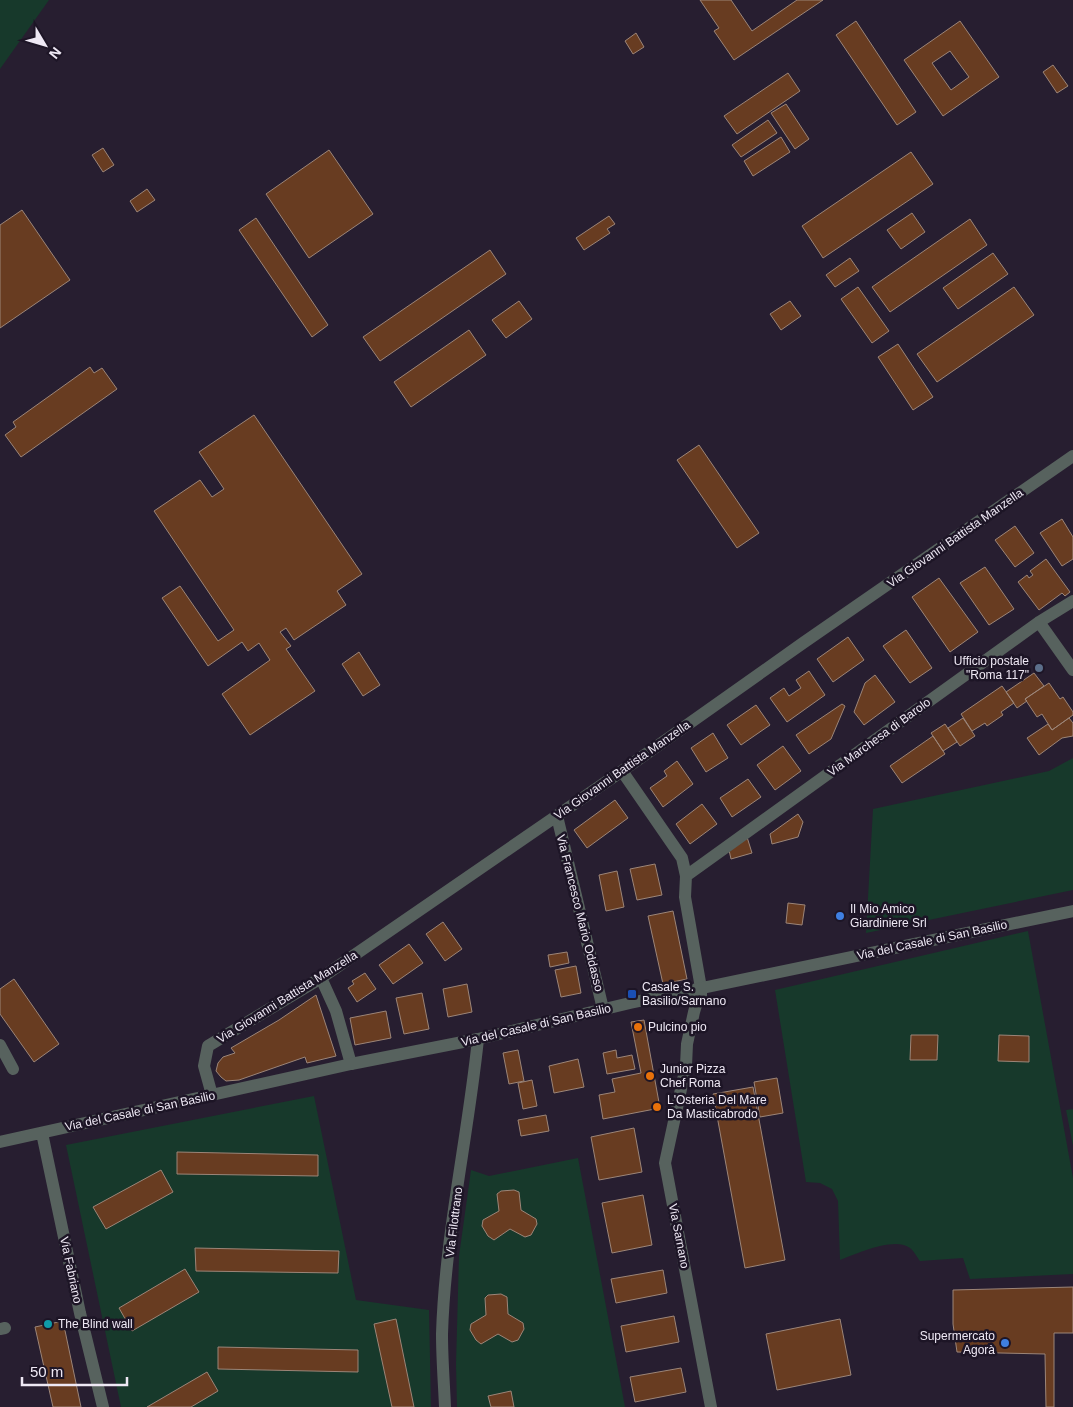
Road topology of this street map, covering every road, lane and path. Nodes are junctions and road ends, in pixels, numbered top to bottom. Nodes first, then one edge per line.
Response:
1 (1073, 456) edge
2 (1073, 601) edge
3 (1039, 622) junction
4 (1073, 670) edge
5 (622, 771) junction
6 (556, 816) junction
7 (686, 876) junction
8 (1073, 911) edge
9 (321, 978) junction
10 (701, 988) junction
11 (603, 1010) junction
12 (478, 1039) junction
13 (0, 1045) edge
14 (351, 1064) junction
15 (13, 1069) dead end
16 (212, 1095) junction
17 (42, 1133) junction
18 (0, 1142) edge
19 (103, 1407) edge
20 (445, 1407) edge
21 (711, 1407) edge

1 - 5 street, Via Giovanni Battista Manzella
2 - 3 street, Via Marchesa di Barolo
3 - 4 street
3 - 7 street, Via Marchesa di Barolo
5 - 6 street, Via Giovanni Battista Manzella
5 - 7 street
6 - 9 street, Via Giovanni Battista Manzella
6 - 11 street, Via Francesco Mario Oddasso
7 - 10 street, Via Sarnano
8 - 10 street, Via del Casale di San Basilio
9 - 14 street
9 - 16 street, Via Giovanni Battista Manzella
10 - 11 street, Via del Casale di San Basilio
10 - 21 street, Via Sarnano
11 - 12 street, Via del Casale di San Basilio
12 - 14 street, Via del Casale di San Basilio
12 - 20 street, Via Filottrano
13 - 15 street
14 - 16 street, Via del Casale di San Basilio
16 - 17 street, Via del Casale di San Basilio
17 - 18 street, Via del Casale di San Basilio
17 - 19 street, Via Fabriano

